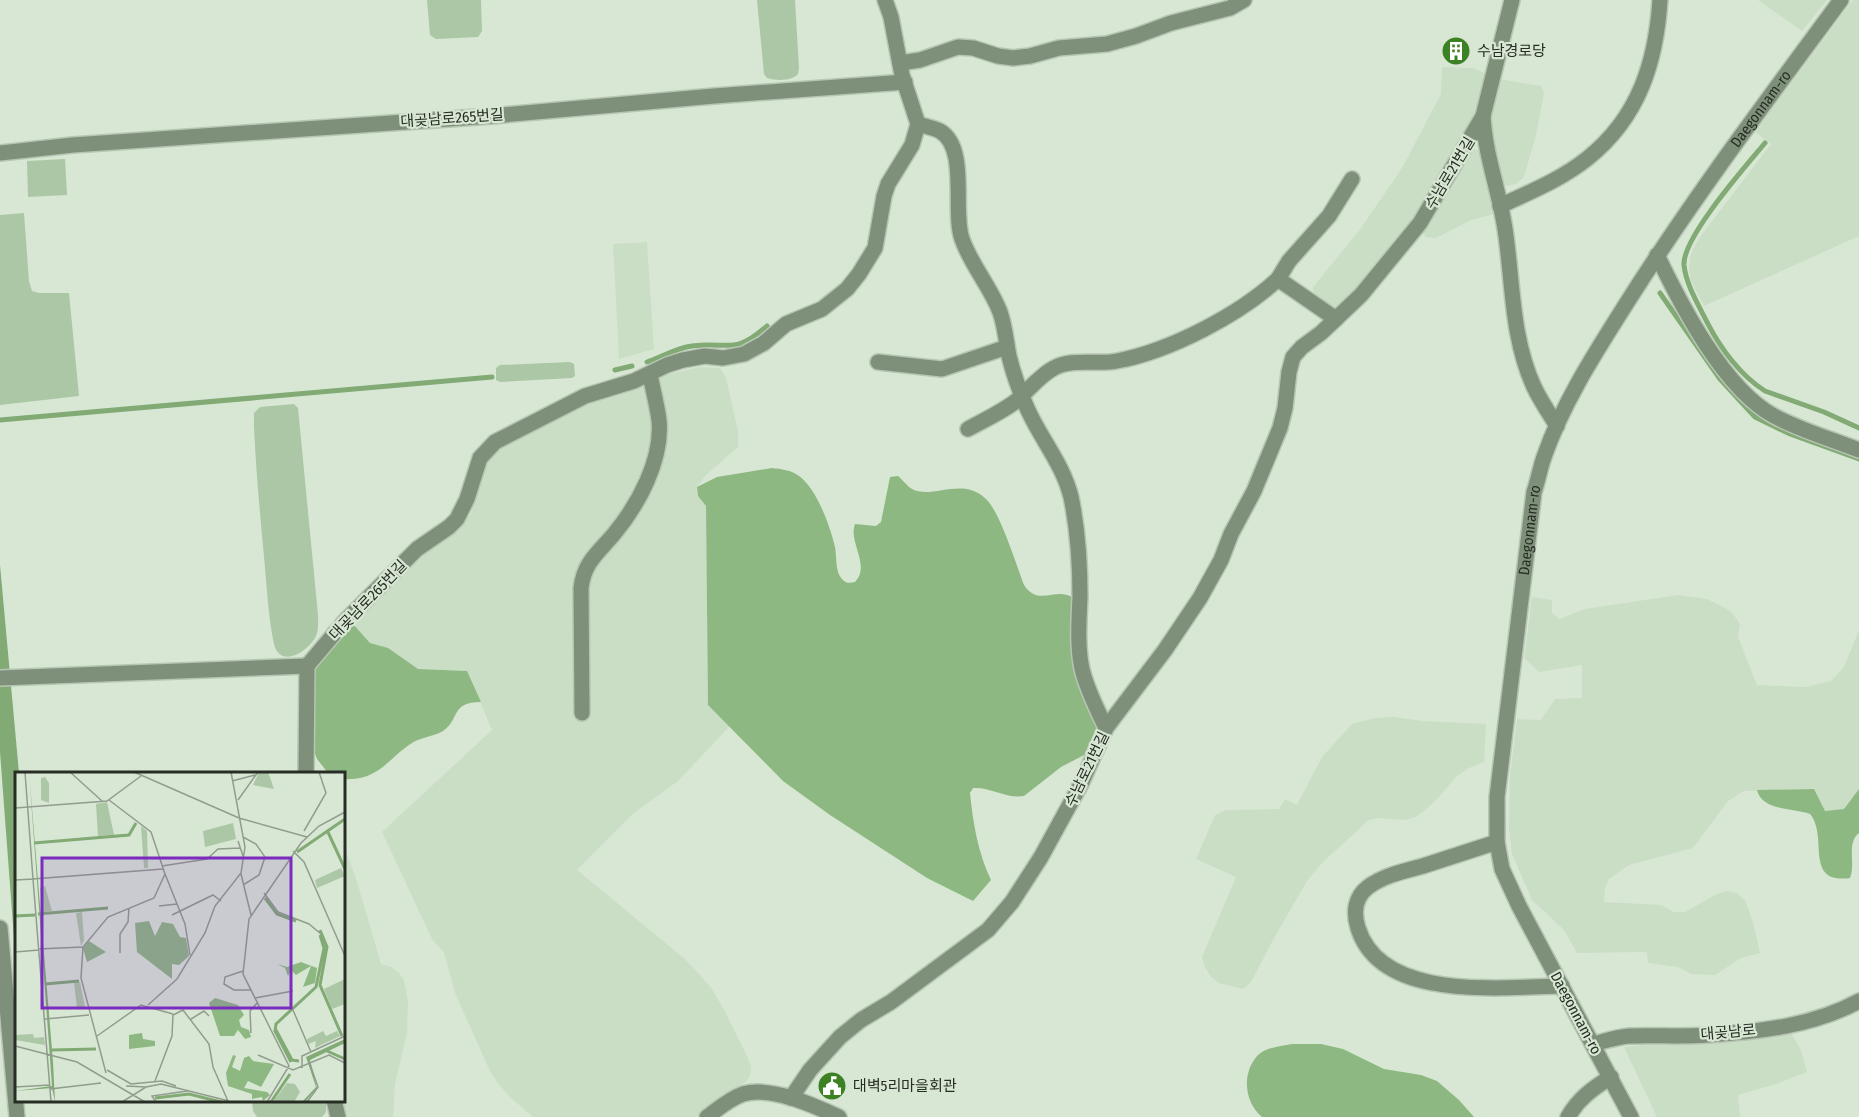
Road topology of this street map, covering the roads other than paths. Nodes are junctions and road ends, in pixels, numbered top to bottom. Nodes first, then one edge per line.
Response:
1 (885, 0) edge
2 (1244, 0) edge
3 (1660, 0) edge
4 (1841, 0) edge
5 (1508, 4) edge
6 (900, 63) junction
7 (904, 82) junction
8 (1484, 116) junction
9 (918, 124) junction
10 (0, 153) edge
11 (1352, 179) dead end
12 (1500, 206) junction
13 (1657, 255) junction
14 (1278, 279) junction
15 (1336, 319) junction
16 (1007, 347) junction
17 (878, 362) dead end
18 (650, 375) junction
19 (1022, 395) junction
20 (1557, 426) junction
21 (969, 429) dead end
22 (1859, 450) edge
23 (307, 666) junction
24 (0, 678) edge
25 (582, 713) dead end
26 (1106, 728) junction
27 (306, 772) edge
28 (1497, 842) junction
29 (0, 928) edge
30 (1562, 986) junction
31 (1859, 1001) edge
32 (1593, 1044) junction
33 (1611, 1077) junction
34 (15, 1095) edge
35 (792, 1098) junction
36 (16, 1102) edge
37 (334, 1102) edge
38 (17, 1117) edge
39 (338, 1117) edge
40 (707, 1117) edge
41 (839, 1117) edge
42 (1568, 1117) edge
43 (1631, 1117) edge

1 - 6 street
2 - 6 street
3 - 12 street
4 - 13 street, Daegonnam-ro
5 - 8 street, 수남로21번길
6 - 7 street
7 - 9 street
7 - 10 street, 대곶남로265번길
8 - 12 street
8 - 15 street, 수남로21번길
9 - 16 street
9 - 18 street, 대곶남로265번길
11 - 14 street
12 - 20 street
13 - 20 street, Daegonnam-ro
13 - 22 street
14 - 15 street
14 - 19 street
15 - 26 street, 수남로21번길
16 - 17 street
16 - 19 street
18 - 23 street, 대곶남로265번길
18 - 25 street
19 - 21 street
19 - 26 street
20 - 28 street, Daegonnam-ro
23 - 24 street
23 - 27 street
26 - 35 street, 수남로21번길
28 - 30 street, Daegonnam-ro
28 - 30 street
29 - 34 street
30 - 32 street, Daegonnam-ro
31 - 32 street, 대곶남로
32 - 33 street, Daegonnam-ro
33 - 42 street
33 - 43 street, Daegonnam-ro
35 - 40 street
35 - 41 street
36 - 38 street
37 - 39 street

